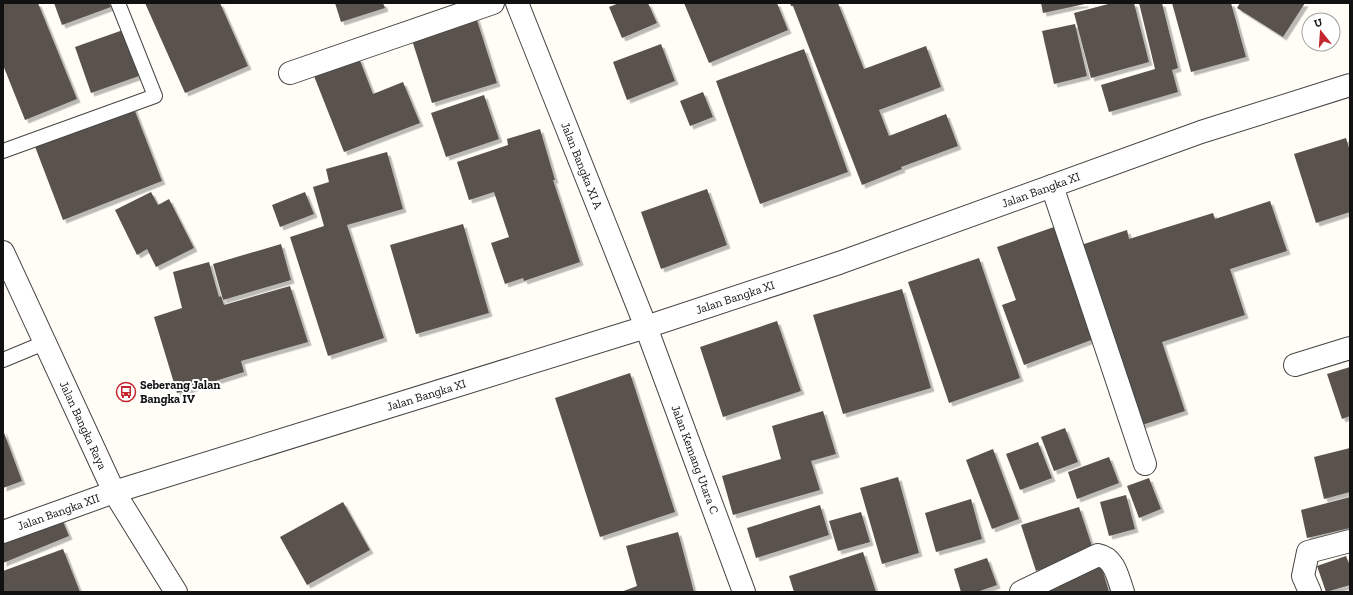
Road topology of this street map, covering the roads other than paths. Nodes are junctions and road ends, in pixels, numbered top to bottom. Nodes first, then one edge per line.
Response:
1 (118, 3) edge
2 (493, 3) edge
3 (518, 3) edge
4 (290, 73) dead end
5 (1350, 85) edge
6 (3, 151) edge
7 (1052, 186) junction
8 (3, 252) edge
9 (646, 328) junction
10 (44, 343) junction
11 (1350, 348) edge
12 (3, 360) edge
13 (1294, 365) dead end
14 (1146, 464) dead end
15 (114, 492) junction
16 (3, 532) edge
17 (1350, 541) edge
18 (176, 592) edge
19 (744, 592) edge
20 (1021, 592) edge
21 (1123, 592) edge
22 (1310, 592) edge

1 - 6 lane
2 - 4 street
3 - 9 street, Jalan Bangka XI A
5 - 7 street, Jalan Bangka XI
7 - 9 street, Jalan Bangka XI
7 - 14 street
8 - 10 street, Jalan Bangka Raya
9 - 15 street, Jalan Bangka XI
9 - 19 street, Jalan Kemang Utara C
10 - 12 lane
10 - 15 street, Jalan Bangka Raya
11 - 13 street
15 - 16 street, Jalan Bangka XII
15 - 18 street, Jalan Bangka Raya
17 - 22 street
20 - 21 street

